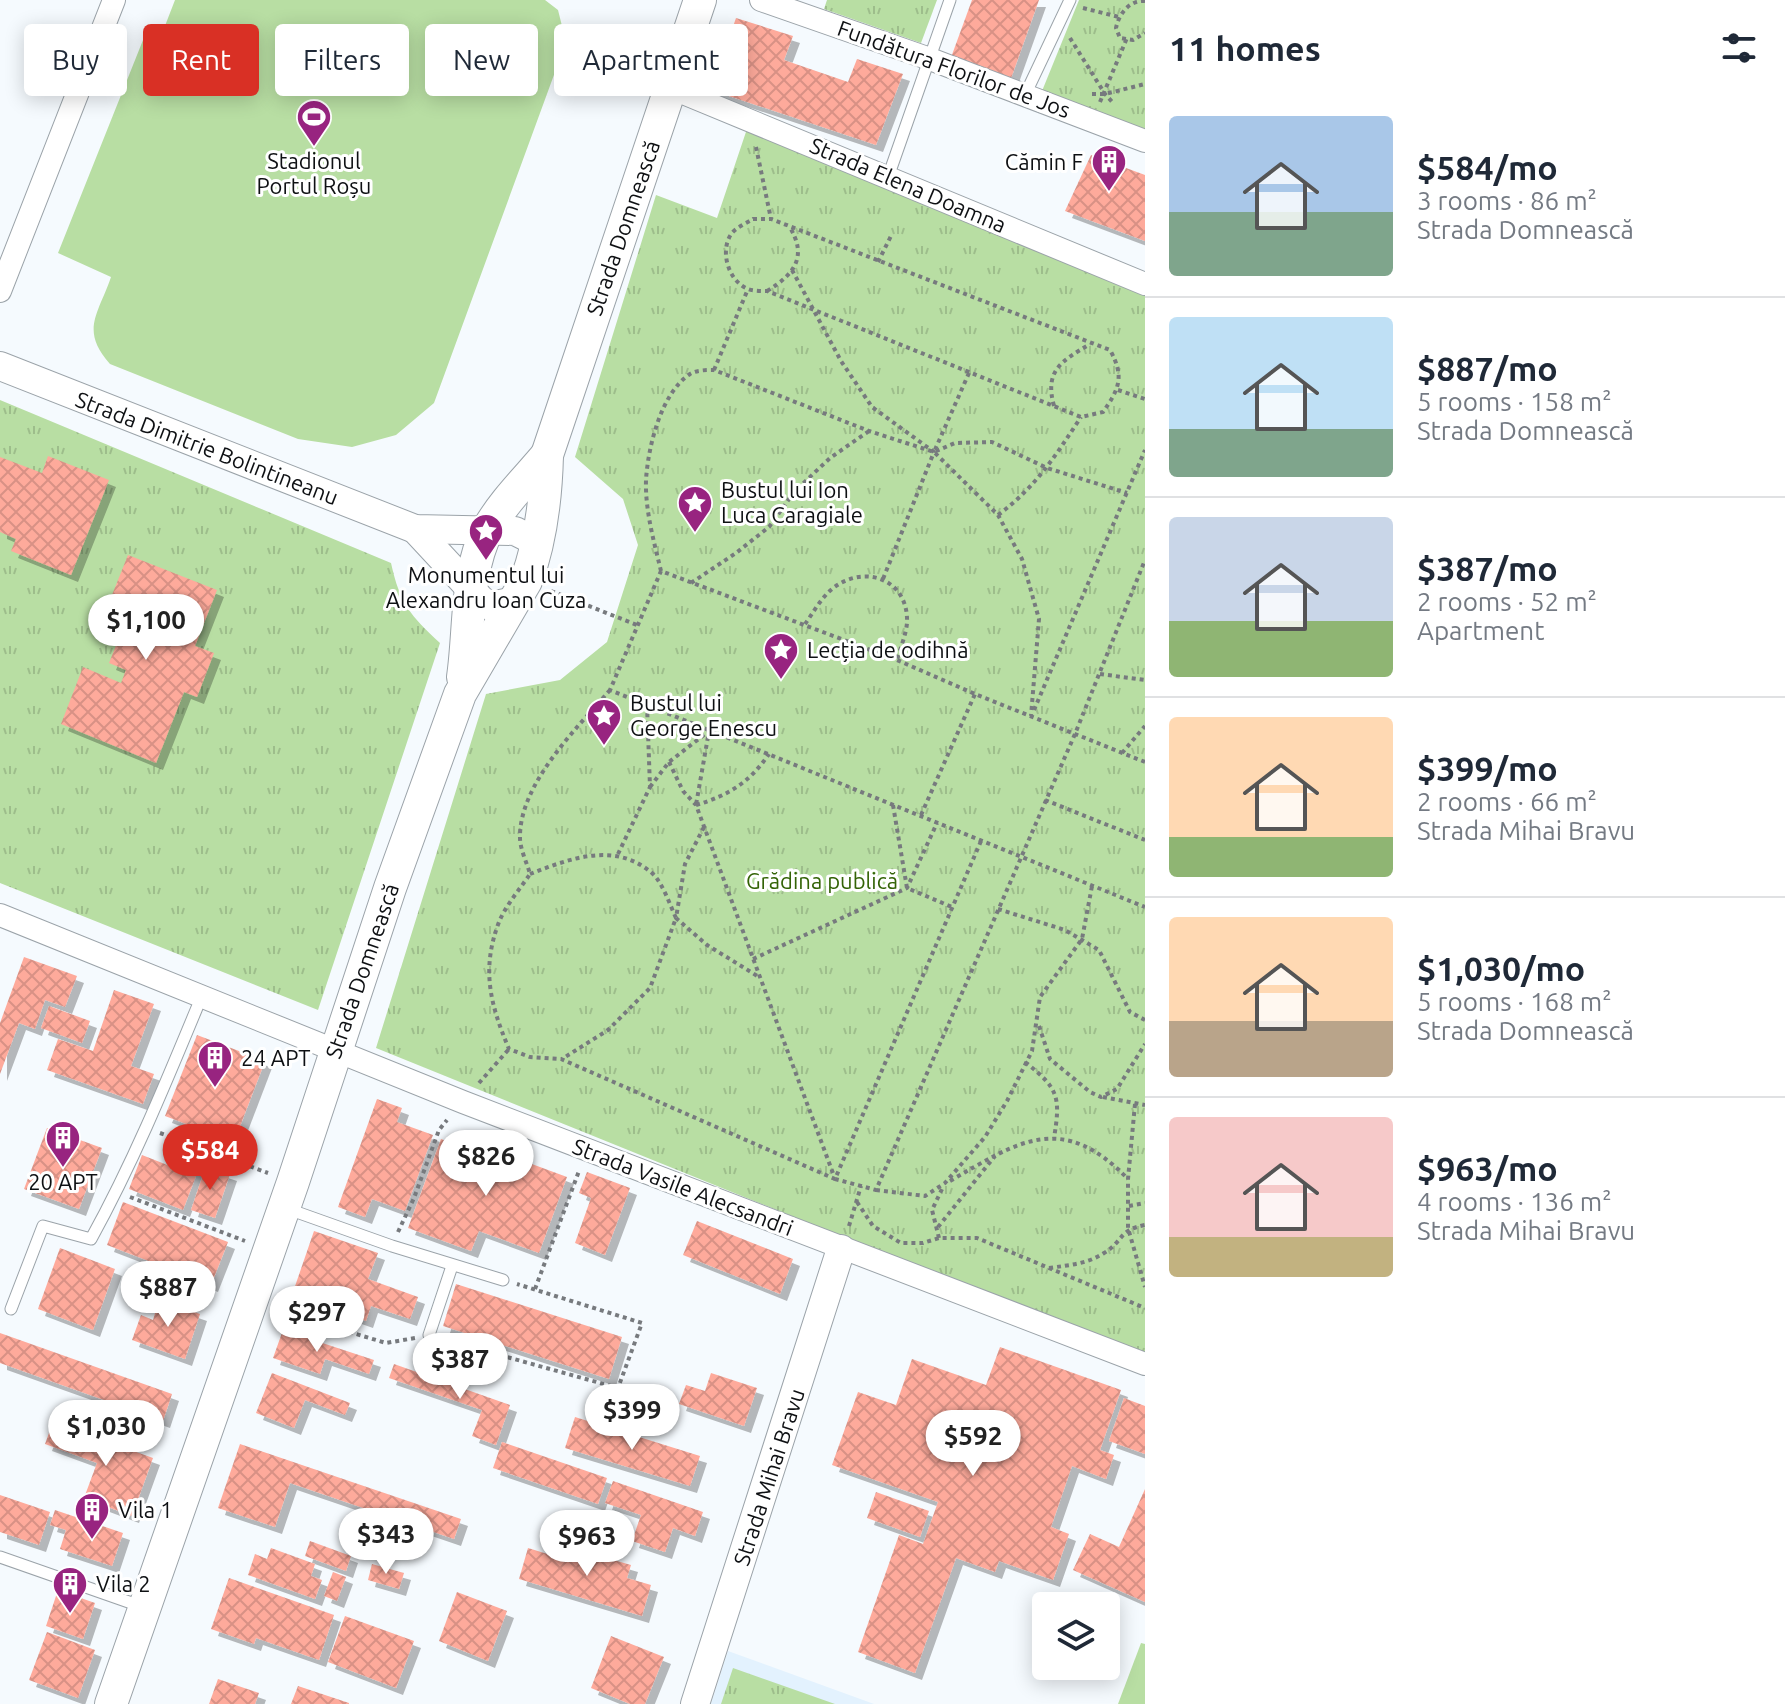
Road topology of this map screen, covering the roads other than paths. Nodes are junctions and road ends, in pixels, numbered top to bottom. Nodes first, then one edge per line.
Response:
1 (114, 0) edge
2 (700, 0) edge
3 (761, 0) edge
4 (950, 0) edge
5 (1069, 2) edge
6 (804, 7) edge
7 (692, 24) edge
8 (930, 59) junction
9 (1025, 95) junction
10 (668, 96) edge
11 (691, 96) edge
12 (1145, 141) edge
13 (888, 177) junction
14 (1145, 284) edge
15 (0, 291) edge
16 (0, 366) edge
17 (547, 455) junction
18 (415, 529) junction
19 (488, 529) junction
20 (537, 547) junction
21 (472, 589) junction
22 (520, 591) junction
23 (460, 694) junction
24 (0, 915) edge
25 (201, 998) junction
26 (335, 1050) junction
27 (288, 1195) junction
28 (841, 1249) junction
29 (452, 1266) junction
30 (503, 1280) road end
31 (11, 1309) dead end
32 (429, 1335) road end
33 (1145, 1364) edge
34 (0, 1557) edge
35 (144, 1607) junction
36 (111, 1704) edge
37 (695, 1704) edge

1 - 15 street
2 - 7 main road, Strada Domnească
3 - 6 street, Fundătura Florilor de Jos
4 - 8 lane
5 - 9 lane
6 - 8 street, Fundătura Florilor de Jos
8 - 9 street, Fundătura Florilor de Jos
8 - 13 lane
9 - 12 street, Fundătura Florilor de Jos
10 - 17 main road, Strada Domnească
11 - 13 street, Strada Elena Doamna
13 - 14 street, Strada Elena Doamna
16 - 18 street, Strada Dimitrie Bolintineanu
17 - 19 main road, Strada Domnească
17 - 20 main road, Strada Domnească
18 - 19 street, Strada Dimitrie Bolintineanu
18 - 21 street, Strada Dimitrie Bolintineanu
19 - 20 street, Strada Dimitrie Bolintineanu
19 - 21 main road, Strada Domnească
20 - 22 main road, Strada Domnească
21 - 22 street, Strada Dimitrie Bolintineanu
21 - 23 main road, Strada Domnească
22 - 23 main road, Strada Domnească
23 - 26 main road, Strada Domnească
24 - 25 street, Strada Vasile Alecsandri
25 - 26 street, Strada Vasile Alecsandri
25 - 31 lane
26 - 27 main road, Strada Domnească
26 - 28 street, Strada Vasile Alecsandri
27 - 29 lane
27 - 35 main road, Strada Domnească
28 - 33 street, Strada Vasile Alecsandri
28 - 37 street, Strada Mihai Bravu
29 - 30 lane
29 - 32 lane
34 - 35 lane
35 - 36 main road, Strada Domnească

